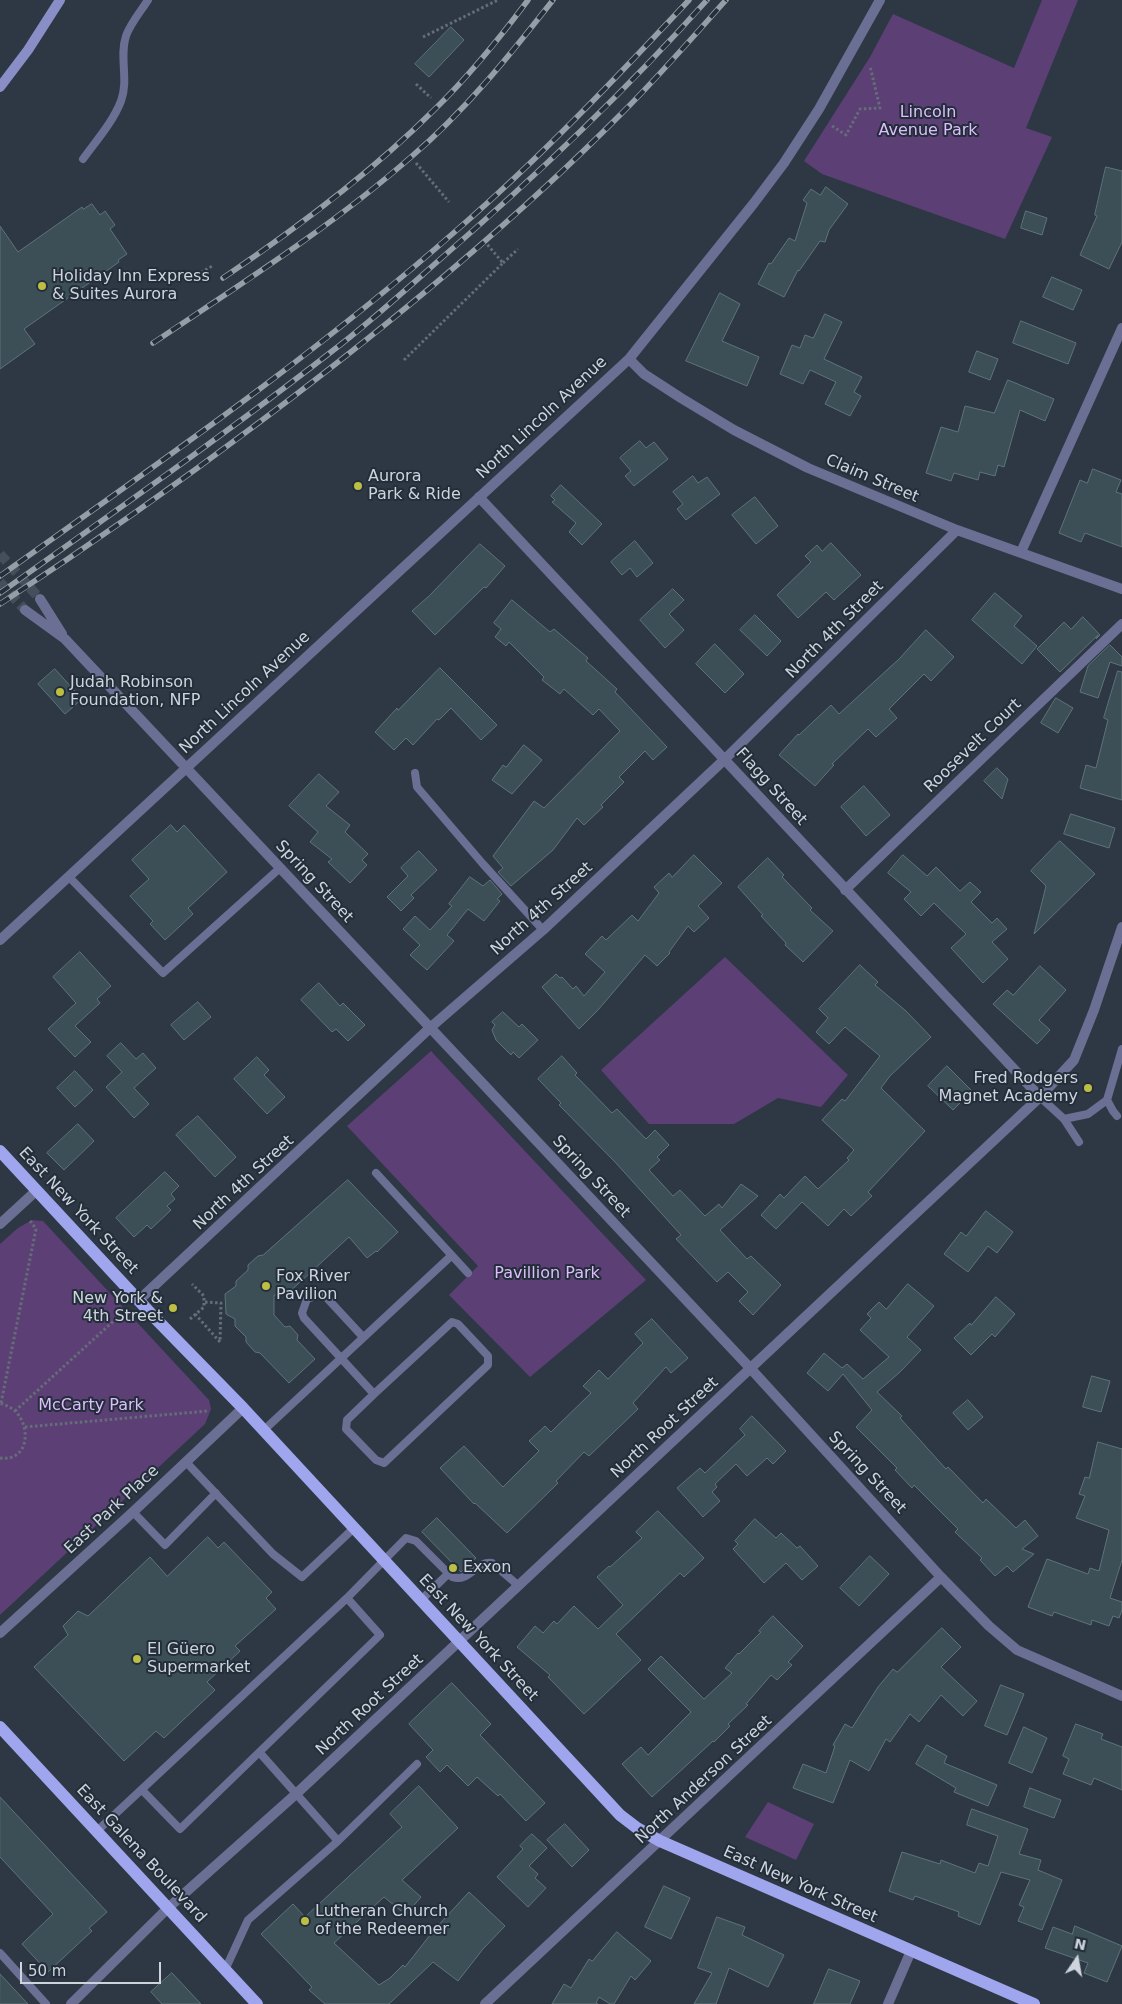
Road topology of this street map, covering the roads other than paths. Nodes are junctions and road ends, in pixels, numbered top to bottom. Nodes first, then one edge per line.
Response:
1 (60, 0) edge
2 (148, 0) edge
3 (880, 0) edge
4 (0, 86) edge
5 (83, 159) dead end
6 (1122, 328) edge
7 (629, 359) junction
8 (479, 497) junction
9 (956, 530) junction
10 (1021, 552) junction
11 (1122, 589) edge
12 (40, 598) tunnel mouth
13 (25, 610) tunnel mouth
14 (1122, 624) edge
15 (66, 639) junction
16 (726, 759) junction
17 (185, 768) junction
18 (415, 773) dead end
19 (280, 868) junction
20 (69, 877) junction
21 (845, 890) junction
22 (1122, 927) edge
23 (543, 930) junction
24 (0, 940) edge
25 (1119, 945) edge
26 (431, 1027) junction
27 (1122, 1050) edge
28 (1040, 1097) junction
29 (1107, 1100) junction
30 (1117, 1116) dead end
31 (1064, 1119) junction
32 (1079, 1142) dead end
33 (0, 1151) edge
34 (376, 1173) dead end
35 (36, 1191) junction
36 (0, 1224) edge
37 (452, 1256) junction
38 (468, 1273) dead end
39 (139, 1300) junction
40 (363, 1337) junction
41 (340, 1358) junction
42 (751, 1369) junction
43 (374, 1394) junction
44 (244, 1408) junction
45 (264, 1430) junction
46 (186, 1462) junction
47 (216, 1493) junction
48 (133, 1512) junction
49 (354, 1528) junction
50 (383, 1560) junction
51 (448, 1574) junction
52 (942, 1577) junction
53 (519, 1586) junction
54 (347, 1598) junction
55 (422, 1600) junction
56 (0, 1633) edge
57 (460, 1641) junction
58 (1122, 1696) edge
59 (0, 1726) edge
60 (260, 1753) junction
61 (417, 1764) dead end
62 (142, 1790) junction
63 (296, 1794) junction
64 (97, 1831) junction
65 (338, 1841) junction
66 (660, 1842) junction
67 (168, 1908) junction
68 (911, 1951) junction
69 (0, 1952) edge
70 (226, 1970) junction
71 (46, 2004) edge
72 (71, 2004) edge
73 (258, 2004) edge
74 (485, 2004) edge
75 (888, 2004) edge
76 (1034, 2004) edge

1 - 4 main road
2 - 5 lane
3 - 7 street, North Lincoln Avenue
6 - 10 street
7 - 8 street, North Lincoln Avenue
7 - 9 street, Claim Street
8 - 16 street, Flagg Street
8 - 17 street, North Lincoln Avenue
9 - 10 street, Claim Street
9 - 16 street, North 4th Street
10 - 11 street, Claim Street
12 - 15 street, Spring Street
13 - 15 street, Spring Street
14 - 21 street, Roosevelt Court
15 - 17 street, Spring Street
16 - 21 street, Flagg Street
16 - 23 street, North 4th Street
17 - 19 street, Spring Street
17 - 20 street, North Lincoln Avenue
18 - 23 lane
19 - 20 lane
19 - 26 street, Spring Street
20 - 24 street, North Lincoln Avenue
21 - 28 street, Flagg Street
22 - 25 street, North Root Street
23 - 26 street, North 4th Street
25 - 28 street, North Root Street
26 - 39 street, North 4th Street
26 - 42 street, Spring Street
27 - 29 lane
28 - 31 lane
28 - 42 street, North Root Street
29 - 30 lane
29 - 31 lane
31 - 32 lane
33 - 35 main road, East New York Street
34 - 37 lane
35 - 36 street
35 - 39 main road, East New York Street
37 - 38 lane
37 - 40 lane
39 - 44 main road, East New York Street
40 - 41 lane
40 - 41 lane
41 - 43 lane
41 - 45 lane
42 - 52 street, Spring Street
42 - 53 street, North Root Street
43 - 43 lane
44 - 45 main road, East New York Street
44 - 46 street, East Park Place
45 - 49 main road, East New York Street
46 - 47 lane
46 - 48 street, East Park Place
47 - 48 lane
47 - 49 lane
48 - 56 street, East Park Place
49 - 50 main road, East New York Street
50 - 51 lane
50 - 54 lane
50 - 55 main road, East New York Street
51 - 53 lane
51 - 55 lane
52 - 58 street, Spring Street
52 - 66 street, North Anderson Street
53 - 57 street, North Root Street
54 - 60 lane
54 - 62 lane
55 - 57 main road, East New York Street
57 - 63 street, North Root Street
57 - 66 main road, East New York Street
59 - 64 main road, East Galena Boulevard
60 - 62 lane
60 - 63 lane
61 - 65 lane
62 - 64 lane
63 - 65 lane
63 - 67 street, North Root Street
64 - 67 main road, East Galena Boulevard
65 - 70 lane
66 - 68 main road, East New York Street
66 - 74 street, North Anderson Street
67 - 70 main road, East Galena Boulevard
67 - 72 street, North Root Street
68 - 75 street
68 - 76 main road, East New York Street
69 - 71 lane
70 - 73 main road, East Galena Boulevard

